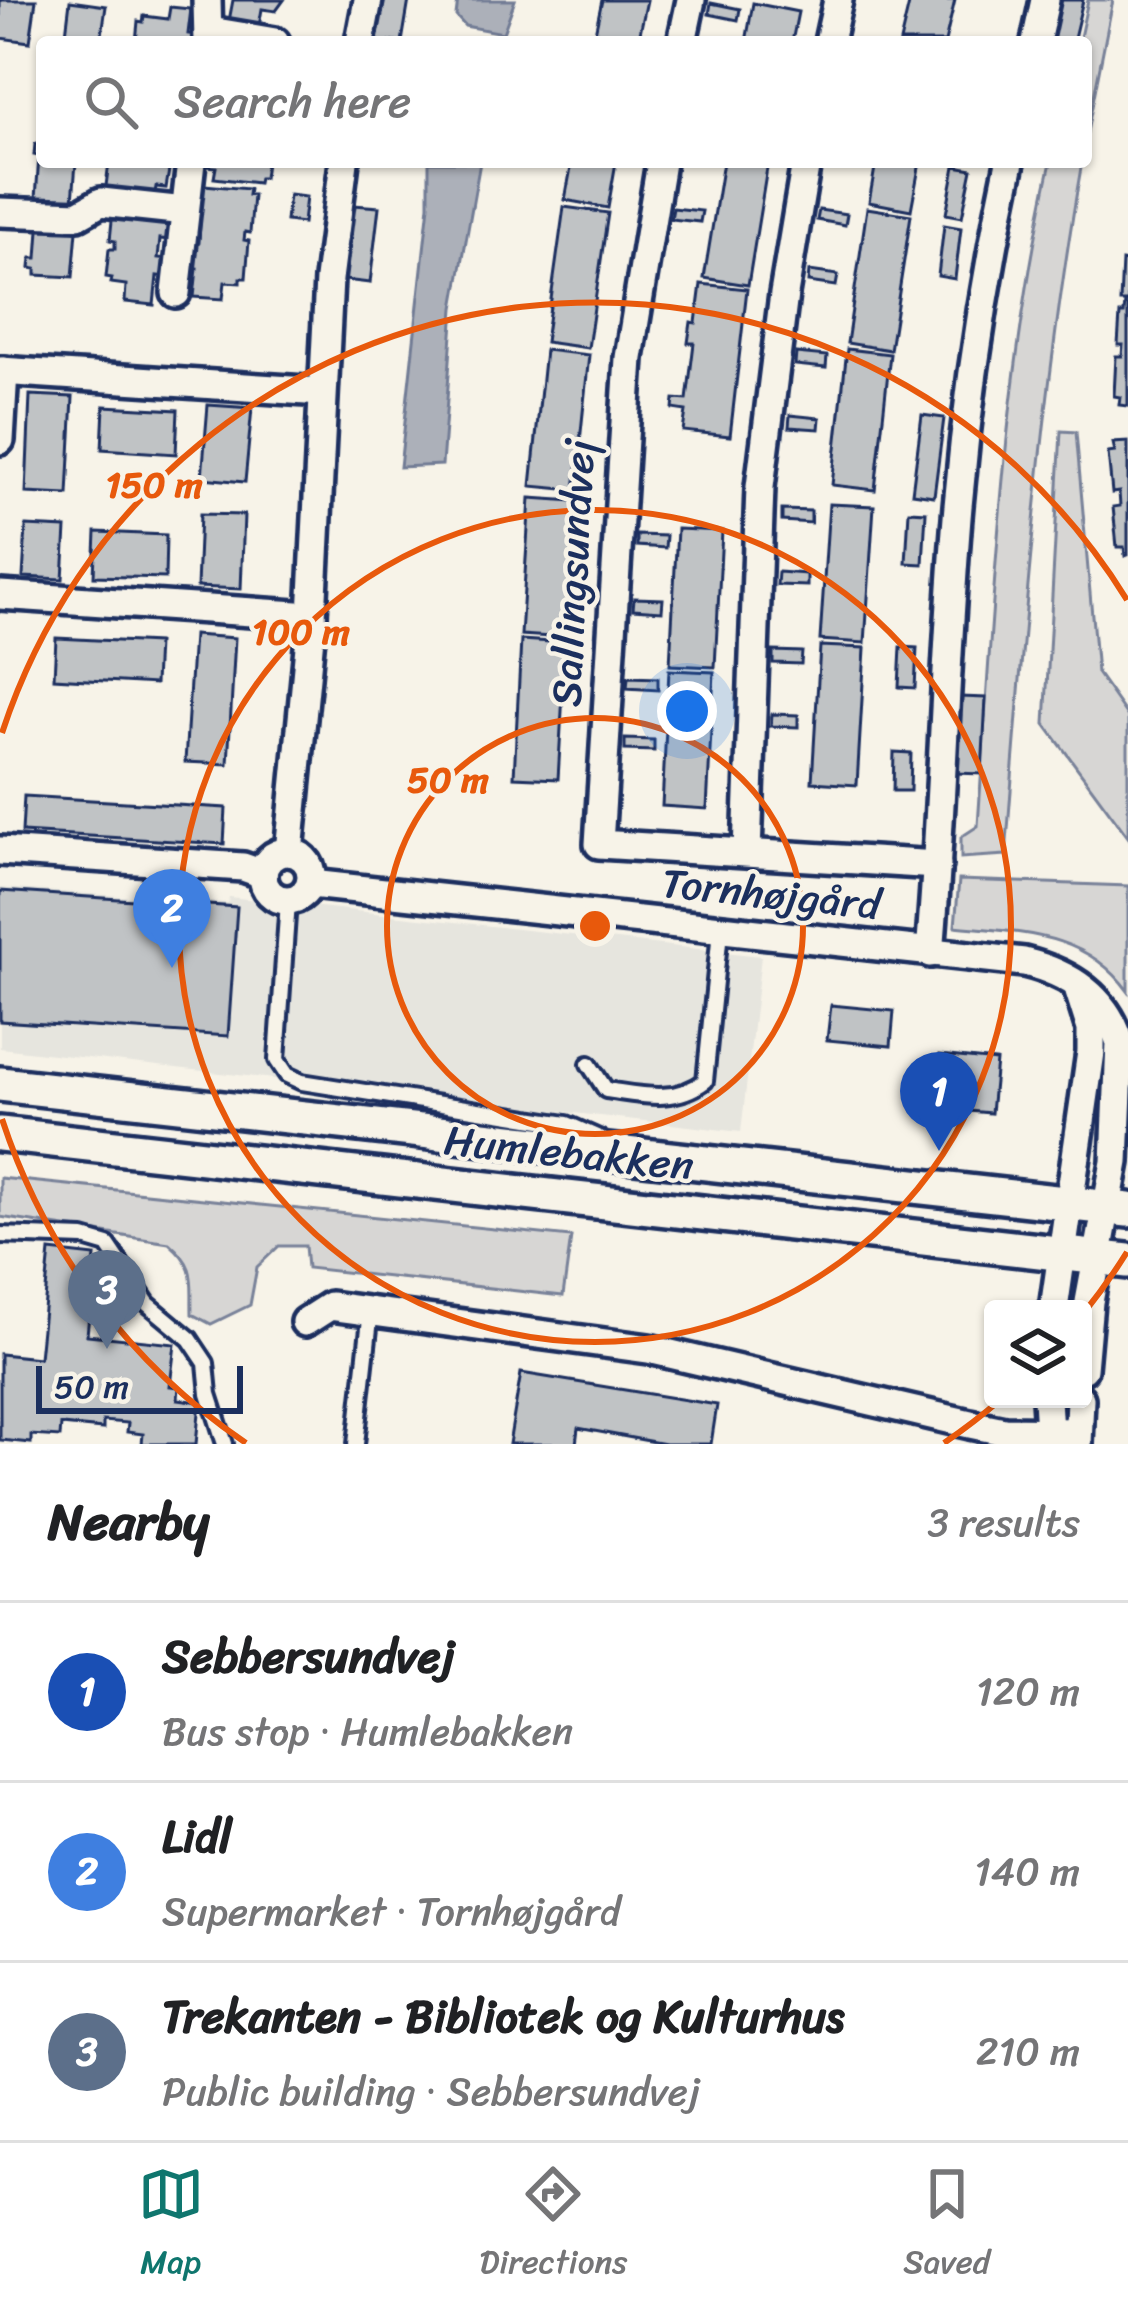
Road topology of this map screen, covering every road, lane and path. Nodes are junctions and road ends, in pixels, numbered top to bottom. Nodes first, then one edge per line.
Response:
1 (198, 0) edge
2 (368, 0) edge
3 (691, 0) edge
4 (838, 0) edge
5 (1045, 0) edge
6 (207, 1) edge
7 (209, 36) edge
8 (362, 36) edge
9 (683, 36) edge
10 (830, 36) edge
11 (1037, 36) edge
12 (190, 168) edge
13 (343, 168) edge
14 (660, 168) edge
15 (805, 168) edge
16 (1009, 168) edge
17 (184, 211) junction
18 (0, 212) edge
19 (176, 293) dead end
20 (2, 371) edge
21 (322, 392) junction
22 (0, 440) edge
23 (0, 595) edge
24 (313, 616) junction
25 (0, 851) edge
26 (290, 852) junction
27 (747, 852) junction
28 (938, 865) junction
29 (263, 874) junction
30 (311, 884) junction
31 (288, 901) junction
32 (720, 931) junction
33 (930, 953) junction
34 (1075, 982) junction
35 (589, 1064) dead end
36 (0, 1084) edge
37 (0, 1134) edge
38 (637, 1156) junction
39 (1070, 1203) junction
40 (1118, 1209) edge
41 (0, 1235) edge
42 (1062, 1254) junction
43 (1113, 1259) edge
44 (1055, 1300) edge
45 (371, 1310) junction
46 (305, 1322) dead end
47 (1092, 1336) edge
48 (1050, 1408) edge
49 (1077, 1408) edge
50 (1065, 1438) edge
51 (225, 1444) edge
52 (356, 1444) edge

1 - 6 street
2 - 8 street
3 - 9 street
4 - 10 street
5 - 11 street
6 - 7 street
12 - 17 street
13 - 21 street
14 - 27 street, Sallingsundvej
15 - 27 street
16 - 28 street
17 - 18 street
17 - 19 street
20 - 21 street
20 - 22 street
21 - 24 street
23 - 24 street
24 - 26 street
25 - 29 street
26 - 29 street
26 - 30 street
27 - 28 street, Sallingsundvej
28 - 33 street
29 - 31 street
30 - 31 street
30 - 32 street, Tornhøjgård
31 - 38 lane
32 - 33 street, Tornhøjgård
32 - 35 lane
33 - 34 street, Tornhøjgård
34 - 39 street
34 - 40 street, Tornhøjgård
36 - 38 street, Humlebakken
37 - 42 street, Humlebakken
38 - 39 street, Humlebakken
39 - 40 street, Humlebakken
39 - 42 street
40 - 43 street, Tornhøjgård
41 - 51 lane
42 - 43 street, Humlebakken
42 - 44 street
43 - 47 street, Tornhøjgård
45 - 46 street
45 - 50 street
45 - 52 lane
48 - 50 street
49 - 50 street

